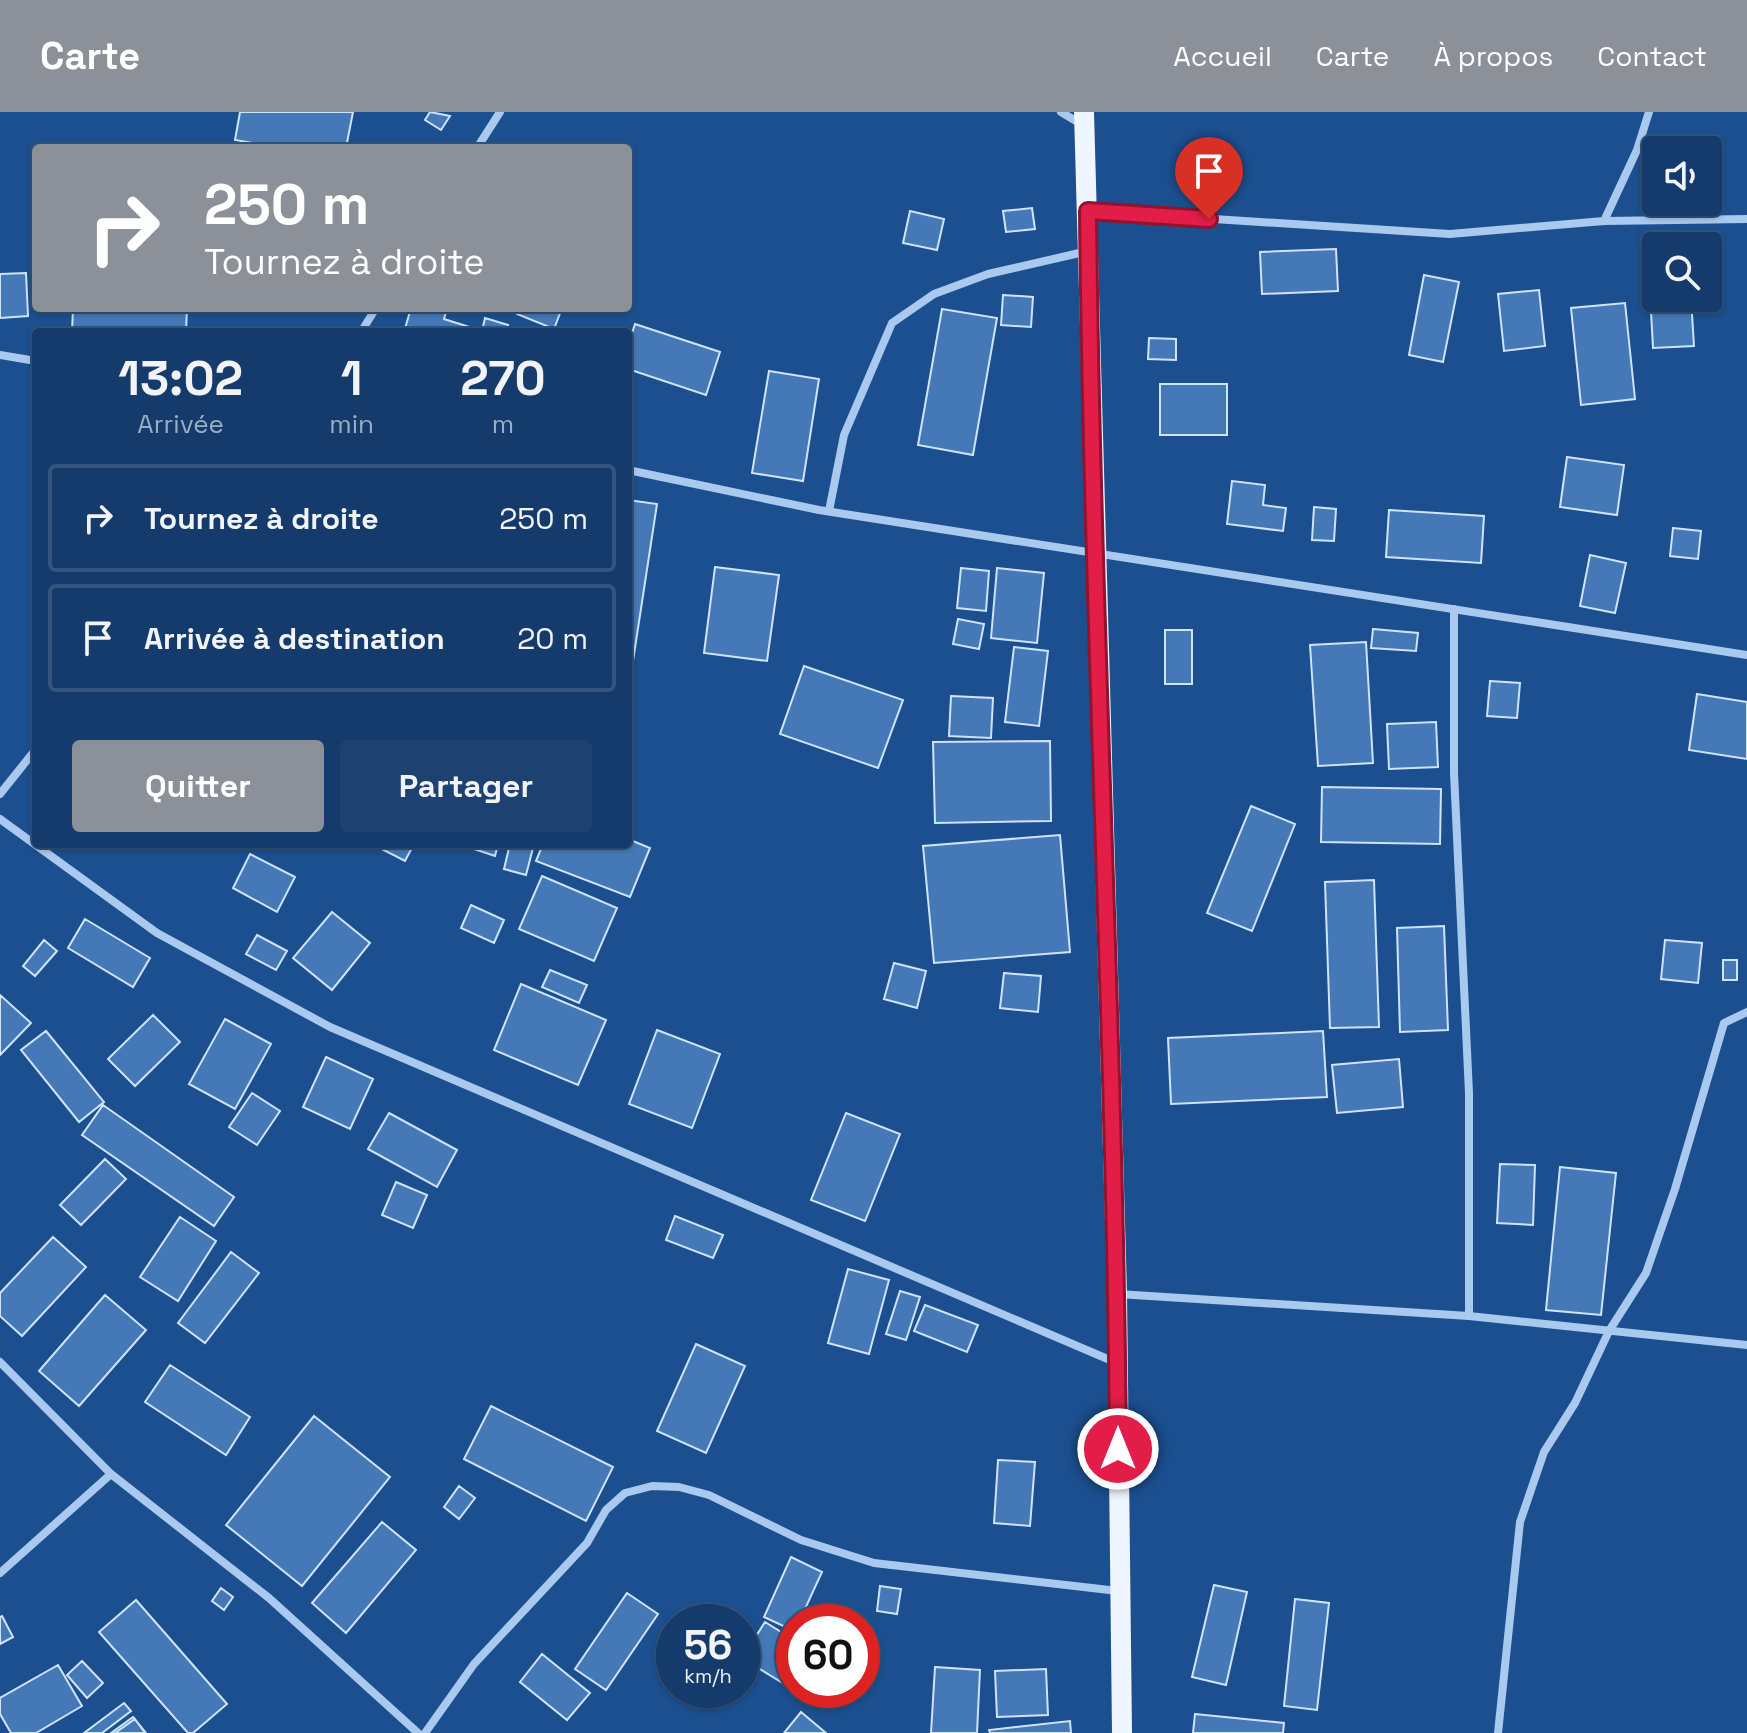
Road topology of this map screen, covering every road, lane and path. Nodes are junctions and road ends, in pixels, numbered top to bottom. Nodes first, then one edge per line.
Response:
1 (500, 112) edge
2 (1061, 112) edge
3 (1649, 112) edge
4 (1084, 119) edge
5 (480, 144) edge
6 (1088, 211) junction
7 (1747, 219) edge
8 (1604, 221) junction
9 (1088, 251) junction
10 (0, 355) edge
11 (32, 360) edge
12 (632, 471) edge
13 (829, 511) junction
14 (1094, 553) junction
15 (1454, 609) junction
16 (1747, 655) edge
17 (32, 754) edge
18 (0, 794) edge
19 (0, 819) edge
20 (32, 842) edge
21 (40, 848) edge
22 (1747, 1012) edge
23 (1117, 1294) junction
24 (1469, 1316) junction
25 (1609, 1331) junction
26 (1747, 1345) edge
27 (0, 1362) edge
28 (1117, 1363) junction
29 (111, 1474) junction
30 (0, 1573) edge
31 (1118, 1591) junction
32 (418, 1733) edge
33 (425, 1733) edge
34 (1122, 1733) edge
35 (1498, 1733) edge

1 - 5 street
2 - 4 street
3 - 8 street
4 - 6 main road
6 - 8 street
6 - 9 main road
7 - 8 street
9 - 13 street
9 - 14 main road
10 - 11 street
12 - 13 street
13 - 14 street
14 - 15 street
14 - 23 main road
15 - 16 street
15 - 24 street
17 - 18 street
19 - 20 street
21 - 28 street
22 - 25 street
23 - 24 street
23 - 28 main road
24 - 25 street
25 - 26 street
25 - 35 street
27 - 29 street
28 - 31 main road
29 - 30 street
29 - 32 street
31 - 33 street
31 - 34 main road

